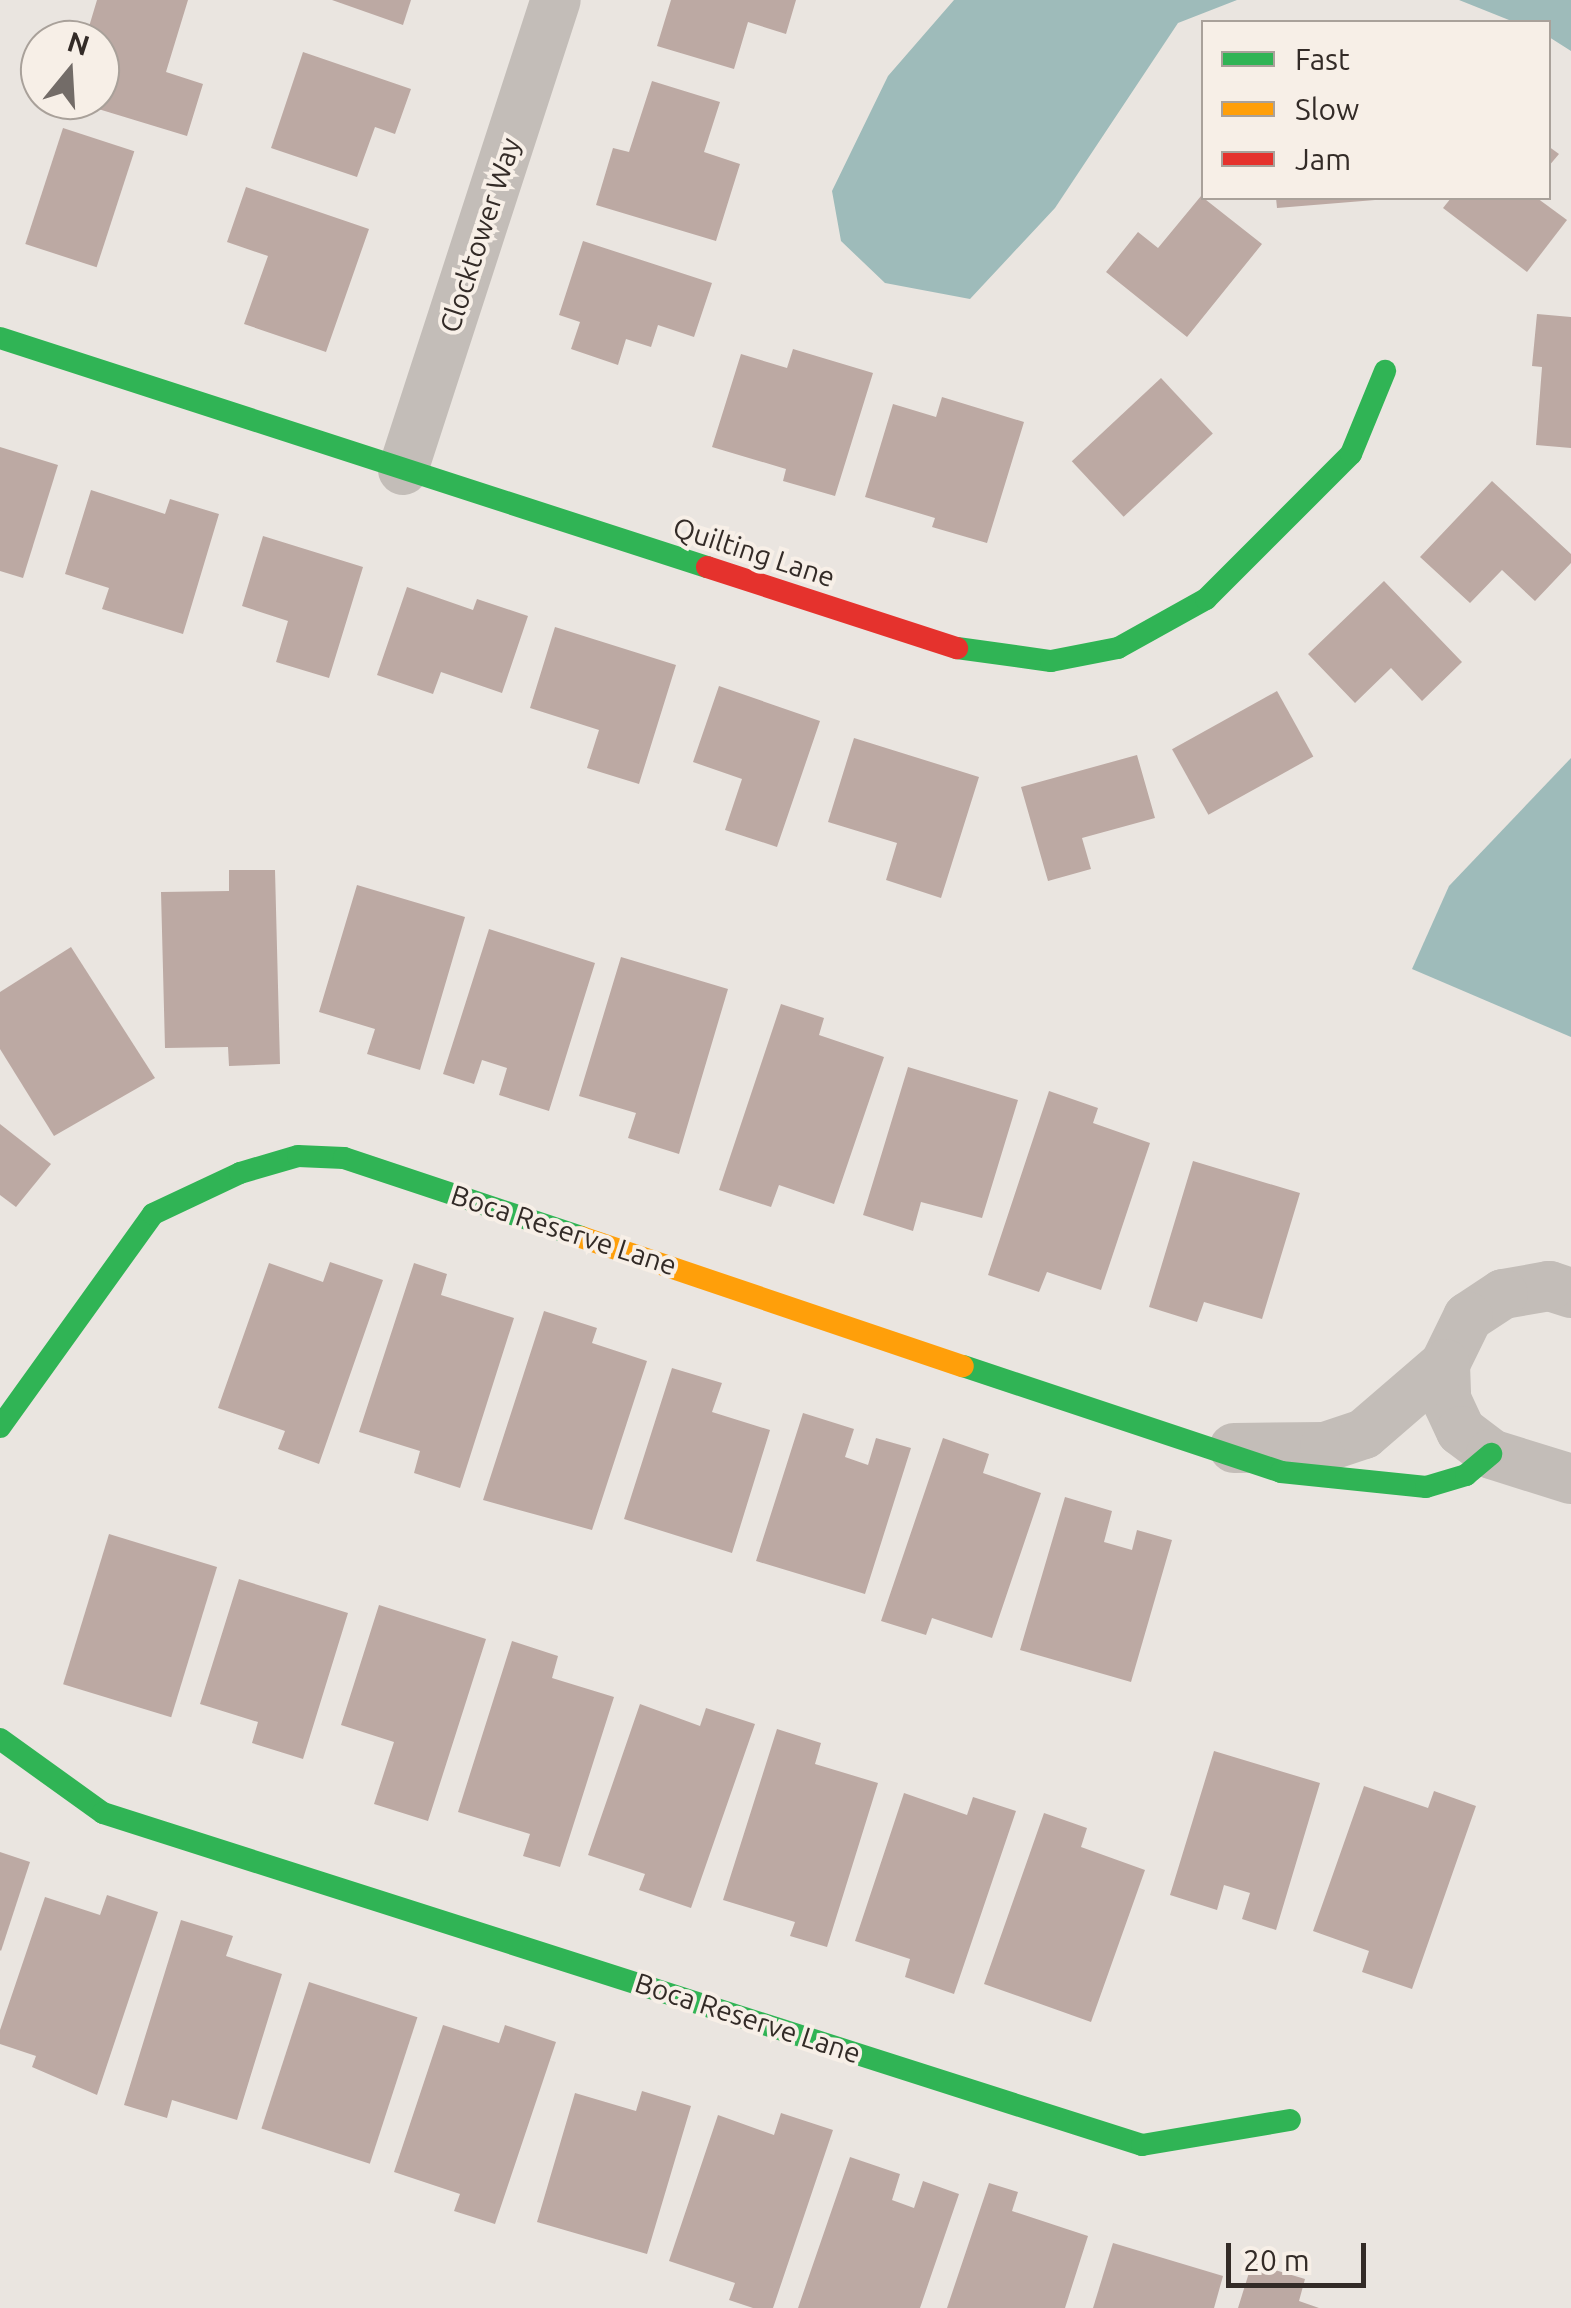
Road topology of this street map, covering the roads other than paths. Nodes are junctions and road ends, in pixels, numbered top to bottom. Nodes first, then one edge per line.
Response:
1 (556, 0) edge
2 (0, 338) edge
3 (1385, 371) dead end
4 (403, 470) junction
5 (1571, 1293) edge
6 (1446, 1364) junction
7 (0, 1428) edge
8 (1226, 1448) junction
9 (1491, 1454) junction
10 (1571, 1479) edge
11 (0, 1738) edge
12 (1290, 2120) dead end

1 - 4 street, Clocktower Way
2 - 4 street, Quilting Lane
3 - 4 street, Quilting Lane
5 - 6 street, Boca Reserve Lane
6 - 8 street, Boca Reserve Lane
6 - 9 street
7 - 8 street, Boca Reserve Lane
8 - 9 street, Boca Reserve Lane
9 - 10 street
11 - 12 street, Boca Reserve Lane

